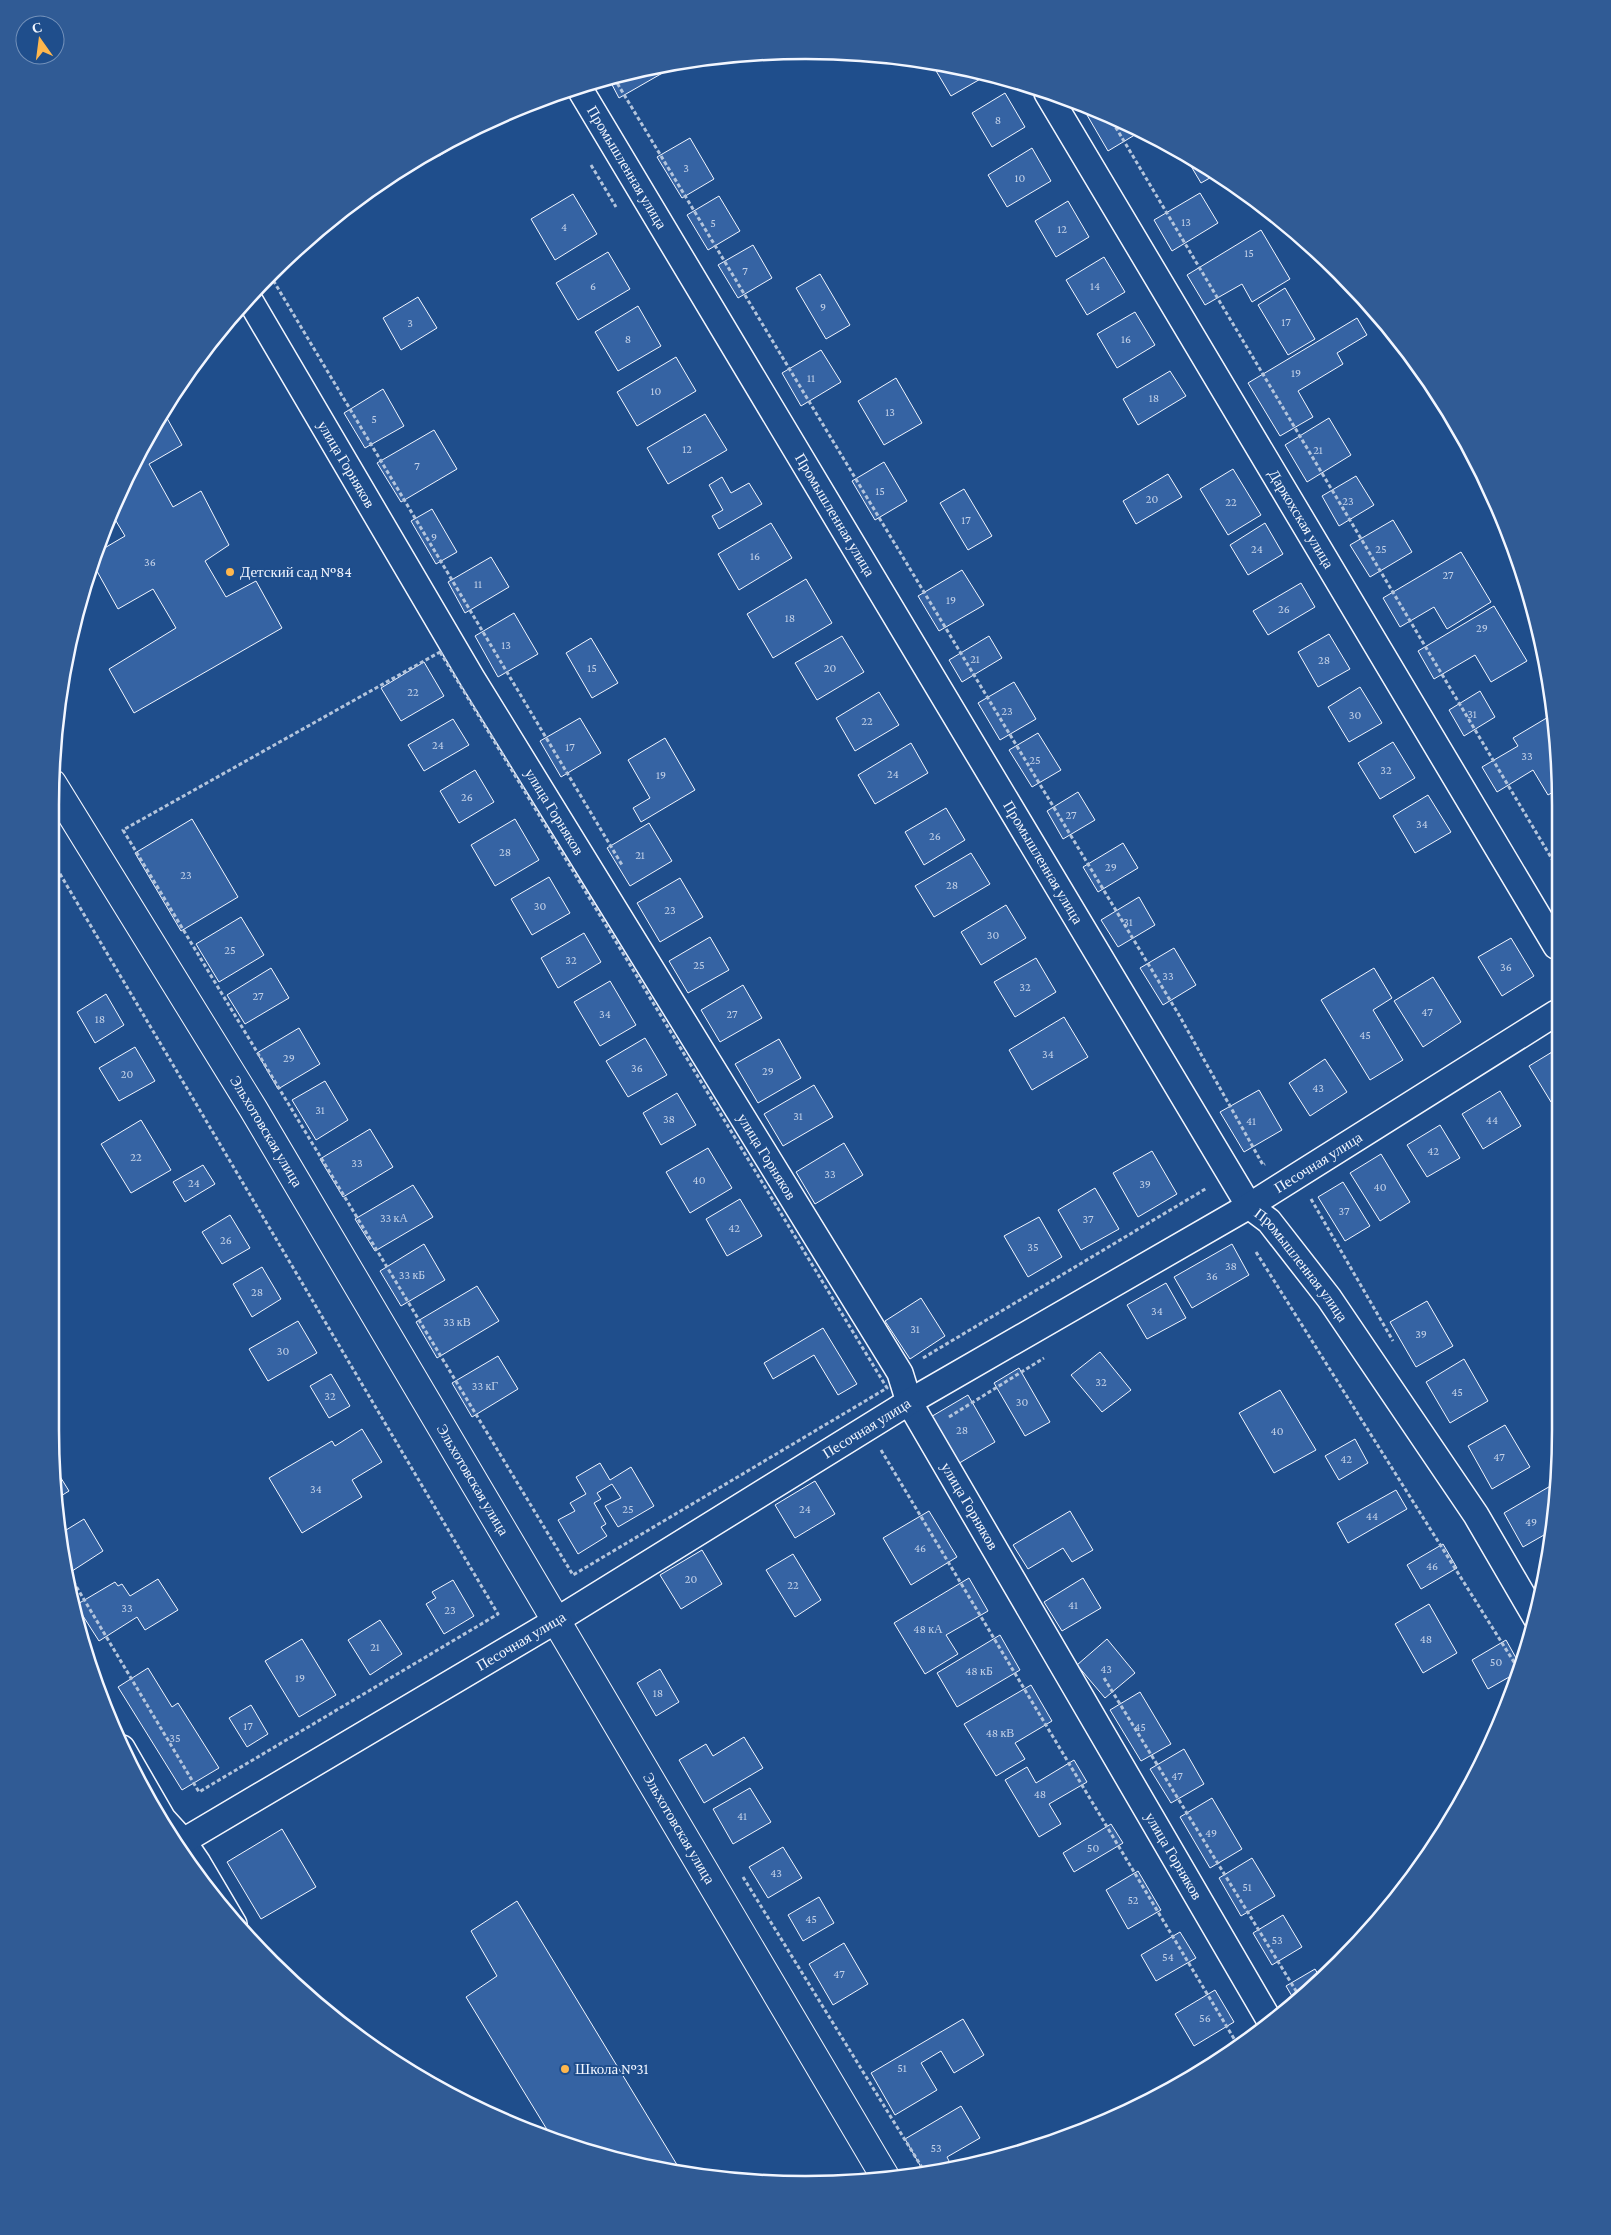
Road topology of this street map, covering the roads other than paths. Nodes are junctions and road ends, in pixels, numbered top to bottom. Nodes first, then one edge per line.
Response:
1 (582, 93) edge
2 (1051, 100) edge
3 (252, 304) edge
4 (59, 795) edge
5 (1552, 939) edge
6 (1552, 1015) edge
7 (1249, 1206) junction
8 (909, 1402) junction
9 (1530, 1608) edge
10 (557, 1620) junction
11 (183, 1841) edge
12 (1267, 2016) edge
13 (882, 2172) edge

1 - 7 street, Промышленная улица
2 - 5 street, Даркохская улица
3 - 8 street, улица Горняков
4 - 10 street, Эльхотовская улица
6 - 7 street, Песочная улица
7 - 8 street, Песочная улица
7 - 9 street, Промышленная улица
8 - 10 street, Песочная улица
8 - 12 street, улица Горняков
10 - 11 street, Песочная улица
10 - 13 street, Эльхотовская улица

